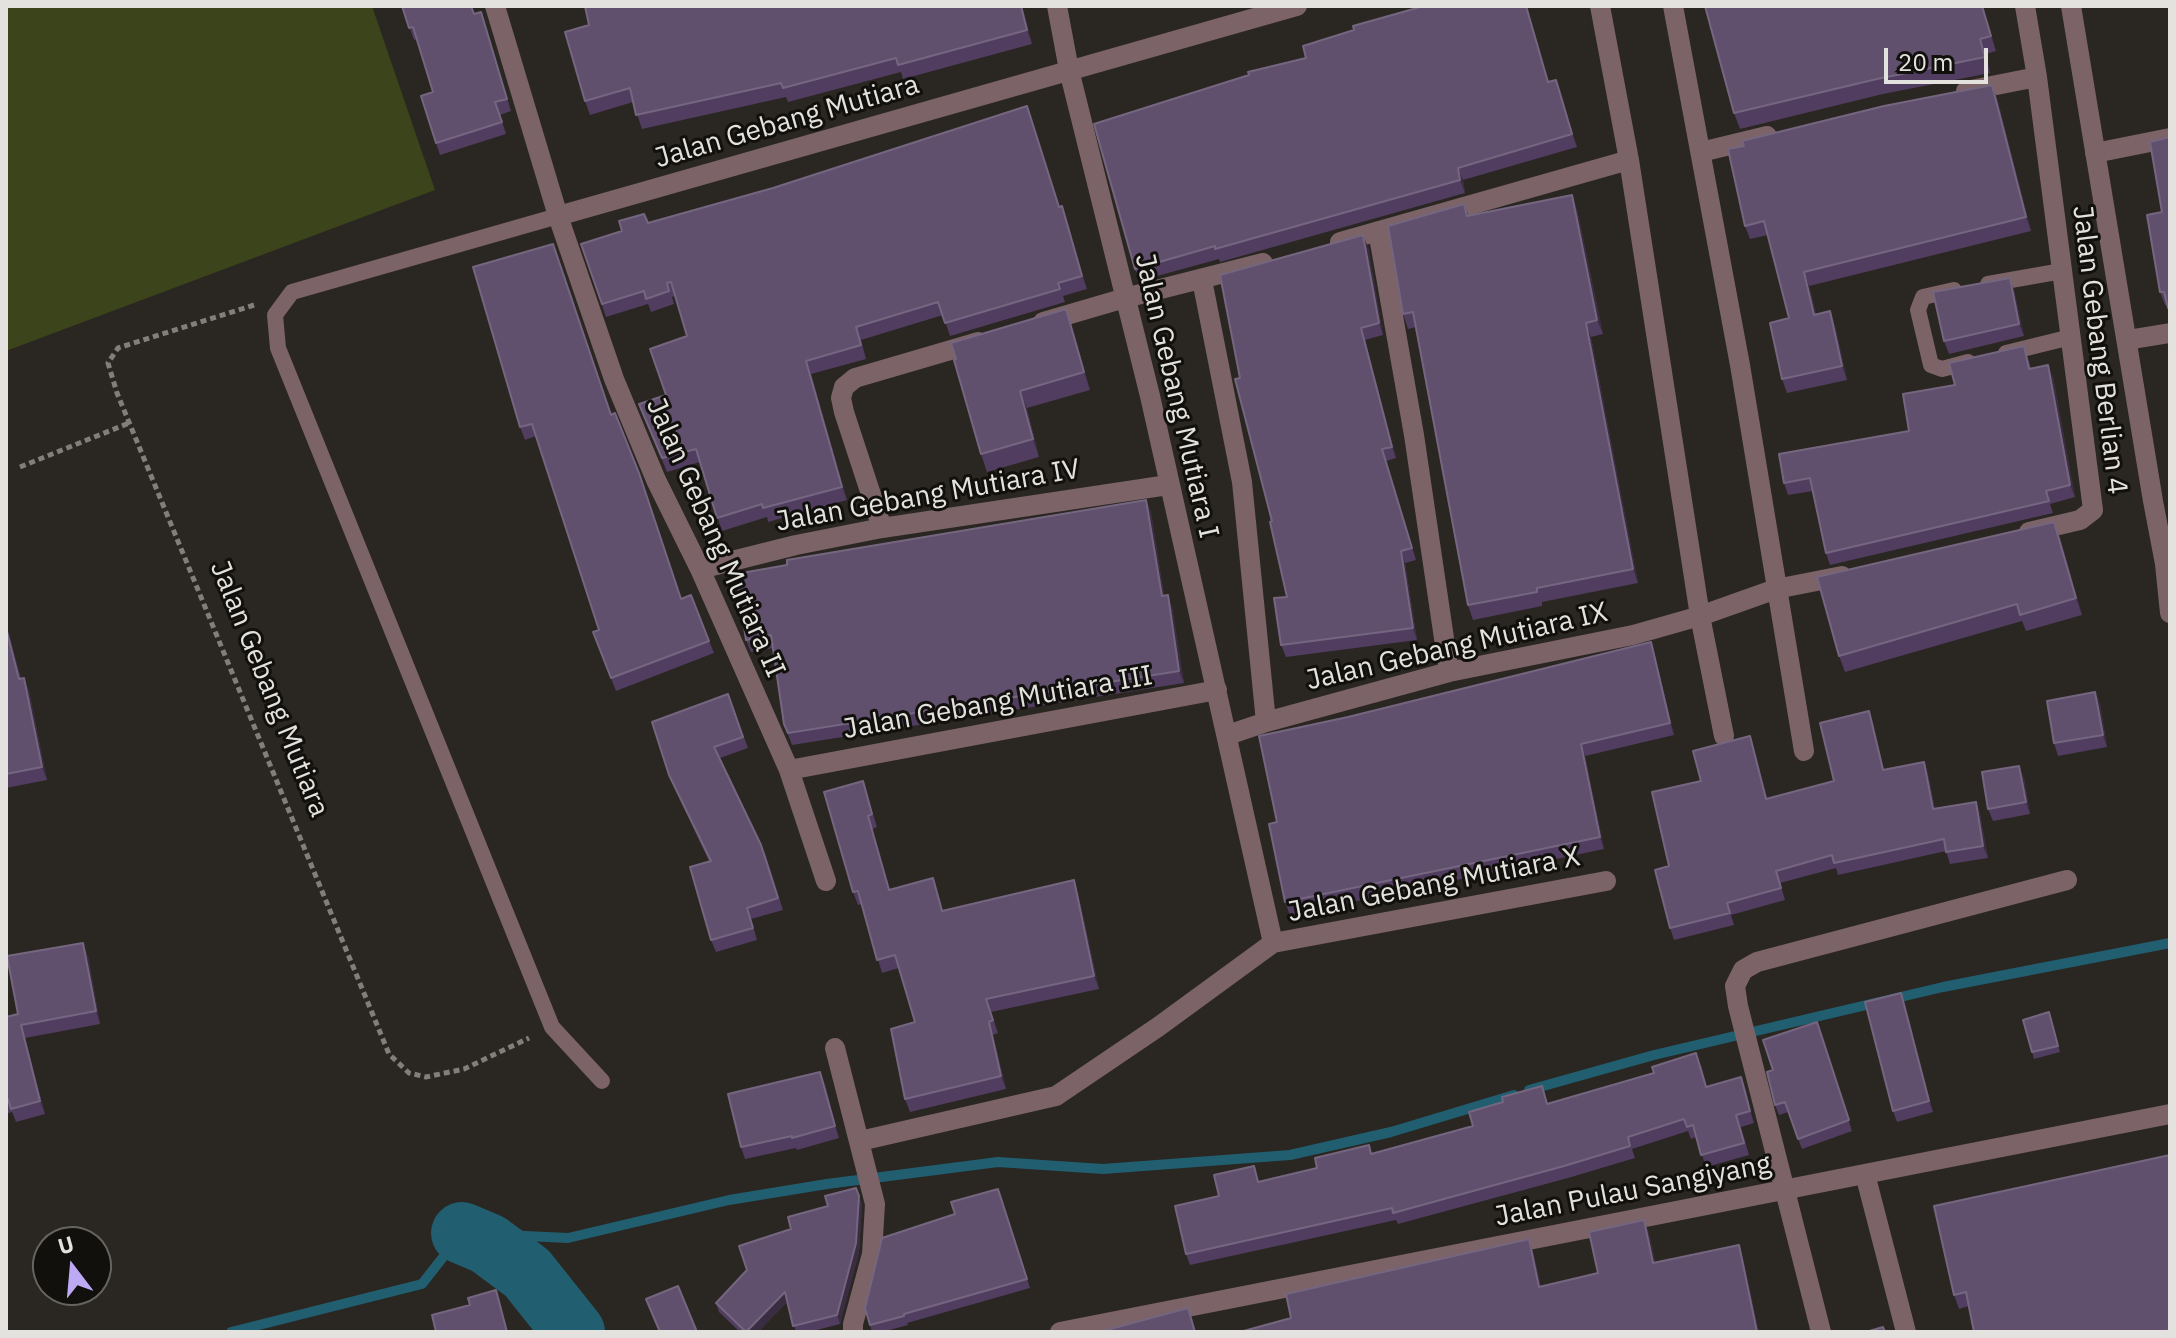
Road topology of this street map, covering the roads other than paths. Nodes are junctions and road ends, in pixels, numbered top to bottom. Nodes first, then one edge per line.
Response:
1 (495, 6) edge
2 (1057, 6) edge
3 (1297, 6) edge
4 (1600, 6) edge
5 (1673, 6) edge
6 (2025, 6) edge
7 (2071, 6) edge
8 (1253, 12) edge
9 (1069, 70) junction
10 (2037, 77) junction
11 (1946, 95) edge
12 (1793, 129) edge
13 (2170, 138) edge
14 (1701, 152) junction
15 (2095, 153) junction
16 (1629, 160) junction
17 (558, 216) junction
18 (1378, 231) junction
19 (1319, 248) edge
20 (1275, 260) edge
21 (2062, 271) junction
22 (1202, 280) junction
23 (1125, 298) junction
24 (1020, 329) edge
25 (2170, 333) edge
26 (2071, 337) junction
27 (990, 338) edge
28 (2127, 340) junction
29 (1168, 485) junction
30 (882, 528) junction
31 (2004, 537) edge
32 (2168, 564) edge
33 (700, 569) junction
34 (1854, 574) edge
35 (1776, 589) junction
36 (2170, 613) edge
37 (1700, 616) junction
38 (1449, 672) junction
39 (1217, 690) junction
40 (1266, 722) junction
41 (1228, 735) junction
42 (1724, 736) dead end
43 (1804, 751) dead end
44 (789, 770) junction
45 (2067, 880) dead end
46 (826, 881) dead end
47 (1606, 881) dead end
48 (1273, 943) junction
49 (835, 1048) dead end
50 (602, 1081) dead end
51 (2170, 1114) edge
52 (861, 1144) junction
53 (1865, 1174) junction
54 (1786, 1189) junction
55 (853, 1332) edge
56 (1060, 1332) edge
57 (1821, 1332) edge
58 (1906, 1332) edge

1 - 17 street, Jalan Gebang Mutiara II
2 - 9 street, Jalan Gebang Mutiara I
3 - 8 street, Jalan Gebang Mutiara
4 - 16 street
5 - 14 street
6 - 10 street, Jalan Gebang Berlian 4
7 - 15 street
8 - 9 street, Jalan Gebang Mutiara
9 - 17 street, Jalan Gebang Mutiara
9 - 23 street, Jalan Gebang Mutiara I
10 - 11 street
10 - 21 street, Jalan Gebang Berlian 4
12 - 14 street
13 - 15 street
14 - 35 street
15 - 28 street
16 - 18 street
16 - 37 street
17 - 33 street, Jalan Gebang Mutiara II
17 - 50 lane, Jalan Gebang Mutiara
18 - 19 street
18 - 38 street
20 - 22 street
21 - 26 street, Jalan Gebang Berlian 4
21 - 26 lane
22 - 23 street
22 - 40 street
23 - 24 street
23 - 29 street, Jalan Gebang Mutiara I
25 - 28 street
26 - 31 street, Jalan Gebang Berlian 4
27 - 30 street
28 - 32 street
29 - 30 street, Jalan Gebang Mutiara IV
29 - 39 street, Jalan Gebang Mutiara I
30 - 33 street, Jalan Gebang Mutiara IV
32 - 36 street
33 - 44 street, Jalan Gebang Mutiara II
34 - 35 street
35 - 37 street
35 - 43 street
37 - 38 street, Jalan Gebang Mutiara IX
37 - 42 street
38 - 40 street, Jalan Gebang Mutiara IX
39 - 41 street, Jalan Gebang Mutiara I
39 - 44 street, Jalan Gebang Mutiara III
40 - 41 street, Jalan Gebang Mutiara IX
41 - 48 street, Jalan Gebang Mutiara X
44 - 46 street, Jalan Gebang Mutiara II
45 - 54 street
47 - 48 street, Jalan Gebang Mutiara X
48 - 52 street, Jalan Gebang Mutiara X
49 - 52 street
51 - 53 street, Jalan Pulau Sangiyang
52 - 55 street
53 - 54 street, Jalan Pulau Sangiyang
53 - 58 street
54 - 56 street, Jalan Pulau Sangiyang
54 - 57 street

